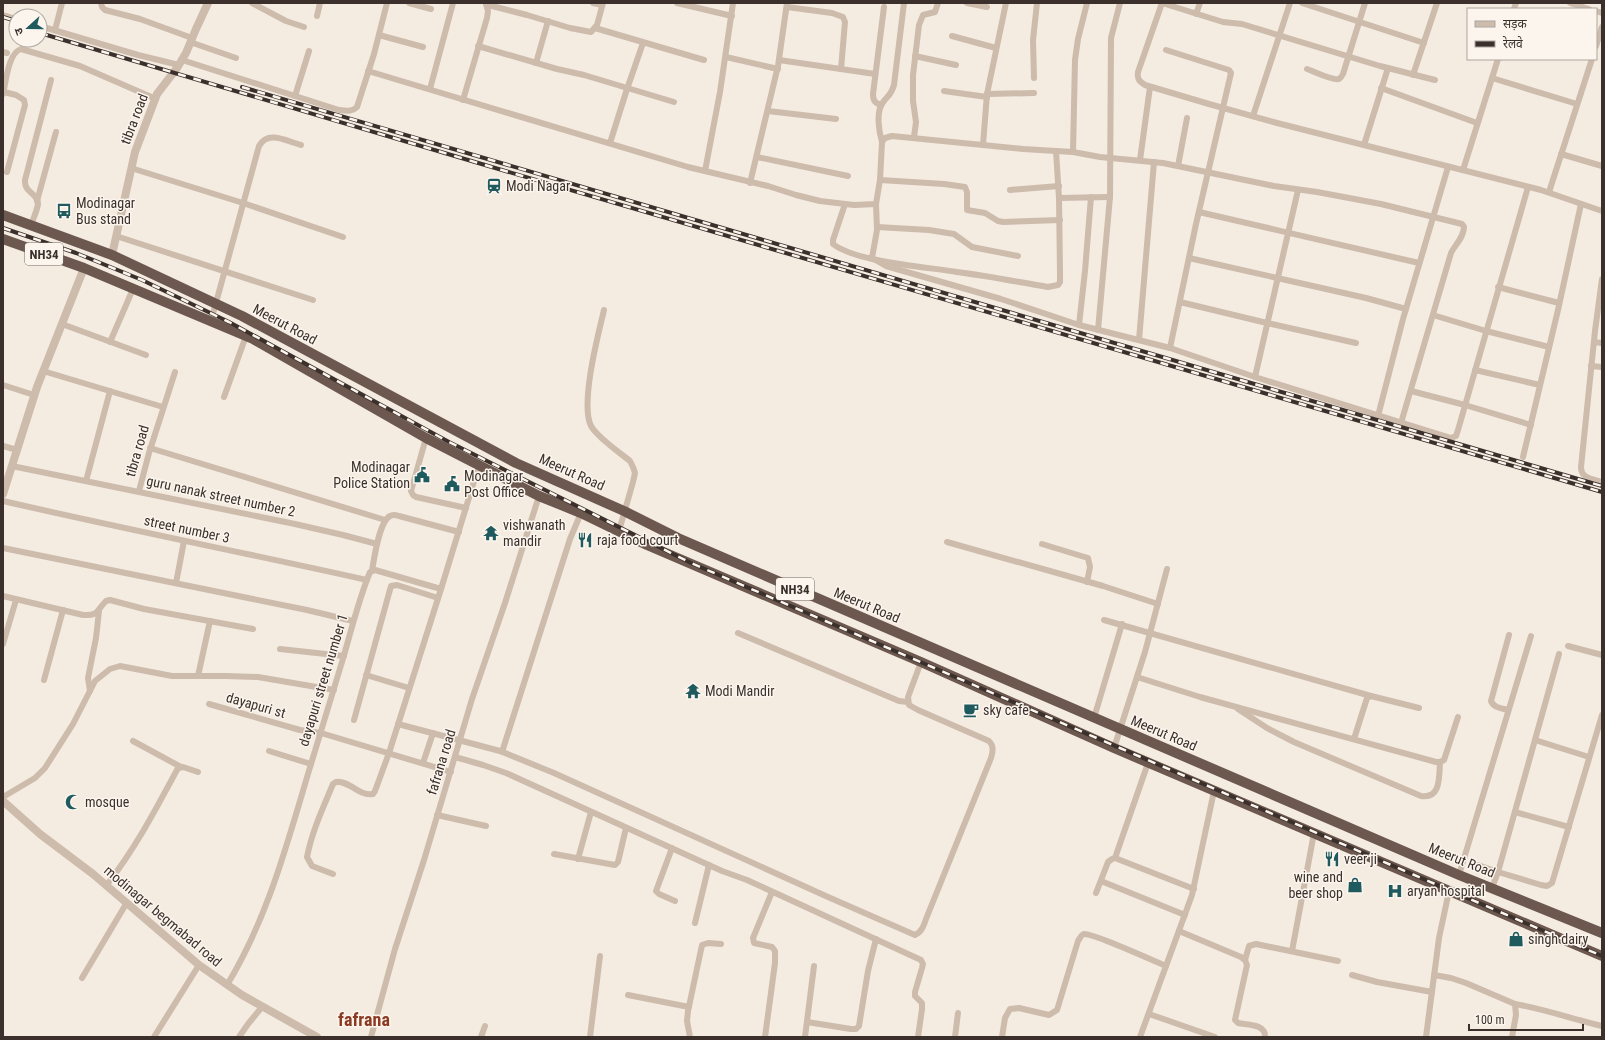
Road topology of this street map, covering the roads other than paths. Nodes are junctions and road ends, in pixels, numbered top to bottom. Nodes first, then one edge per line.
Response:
1 (62, 3) edge
2 (101, 3) edge
3 (208, 3) edge
4 (252, 3) edge
5 (320, 3) edge
6 (387, 3) edge
7 (409, 3) edge
8 (453, 3) edge
9 (593, 3) edge
10 (677, 3) edge
11 (733, 3) edge
12 (904, 3) edge
13 (938, 3) edge
14 (967, 3) edge
15 (1006, 3) edge
16 (1037, 3) edge
17 (1087, 3) edge
18 (1120, 3) edge
19 (1162, 3) edge
20 (1200, 3) edge
21 (1290, 3) edge
22 (1302, 3) edge
23 (1365, 3) edge
24 (1437, 3) edge
25 (1570, 3) edge
26 (487, 4) edge
27 (602, 4) edge
28 (787, 5) edge
29 (884, 6) dead end
30 (987, 7) dead end
31 (1586, 8) edge
32 (431, 9) dead end
33 (1196, 14) junction
34 (317, 16) dead end
35 (732, 16) junction
36 (548, 21) junction
37 (1359, 21) junction
38 (304, 27) dead end
39 (48, 28) edge
40 (595, 28) junction
41 (1602, 28) edge
42 (55, 30) junction
43 (379, 35) junction
44 (952, 36) dead end
45 (1279, 36) junction
46 (191, 40) junction
47 (643, 43) junction
48 (1424, 43) junction
49 (1597, 43) edge
50 (478, 46) junction
51 (423, 47) dead end
52 (996, 48) junction
53 (1166, 50) dead end
54 (309, 51) dead end
55 (915, 56) junction
56 (1348, 56) junction
57 (726, 57) junction
58 (236, 58) dead end
59 (704, 60) dead end
60 (779, 60) junction
61 (1498, 60) edge
62 (1592, 60) edge
63 (181, 63) junction
64 (536, 63) junction
65 (956, 65) dead end
66 (1388, 68) junction
67 (778, 69) junction
68 (842, 69) junction
69 (1307, 69) dead end
70 (368, 71) junction
71 (875, 74) junction
72 (1414, 75) junction
73 (1034, 78) dead end
74 (1492, 78) junction
75 (51, 80) dead end
76 (1435, 80) dead end
77 (1150, 86) junction
78 (1381, 88) junction
79 (430, 89) junction
80 (627, 89) junction
81 (944, 91) dead end
82 (3, 93) edge
83 (1034, 93) dead end
84 (987, 95) junction
85 (295, 96) junction
86 (156, 99) junction
87 (463, 100) junction
88 (674, 102) dead end
89 (1577, 104) junction
90 (881, 105) junction
91 (1222, 108) junction
92 (768, 111) junction
93 (1253, 116) junction
94 (1187, 118) dead end
95 (836, 119) dead end
96 (1477, 123) junction
97 (56, 132) dead end
98 (914, 138) junction
99 (882, 142) junction
100 (610, 143) junction
101 (301, 145) dead end
102 (983, 145) junction
103 (1364, 145) junction
104 (1056, 152) junction
105 (1072, 152) junction
106 (1561, 154) junction
107 (757, 158) junction
108 (1111, 158) junction
109 (1140, 160) junction
110 (1154, 162) junction
111 (1178, 166) junction
112 (1602, 166) edge
113 (1448, 167) junction
114 (131, 168) junction
115 (1462, 170) junction
116 (705, 171) junction
117 (7, 172) dead end
118 (1208, 172) junction
119 (848, 176) dead end
120 (880, 180) junction
121 (750, 182) junction
122 (1058, 186) junction
123 (1528, 187) junction
124 (1010, 190) dead end
125 (1298, 190) junction
126 (1549, 192) junction
127 (1091, 197) junction
128 (1110, 197) junction
129 (1059, 198) junction
130 (37, 201) junction
131 (243, 203) junction
132 (845, 204) junction
133 (876, 204) junction
134 (1581, 204) junction
135 (1602, 211) edge
136 (1199, 212) junction
137 (3, 215) edge
138 (1432, 218) junction
139 (1060, 220) junction
140 (31, 225) junction
141 (877, 227) junction
142 (1287, 232) junction
143 (116, 236) junction
144 (343, 237) dead end
145 (3, 239) edge
146 (112, 255) junction
147 (1018, 256) dead end
148 (872, 258) junction
149 (1189, 258) junction
150 (1419, 263) junction
151 (84, 268) junction
152 (224, 271) junction
153 (1277, 278) junction
154 (1602, 279) edge
155 (1498, 287) junction
156 (133, 288) junction
157 (313, 300) dead end
158 (1180, 302) junction
159 (215, 304) junction
160 (1559, 304) junction
161 (1406, 309) junction
162 (604, 310) dead end
163 (1433, 315) junction
164 (211, 321) junction
165 (1267, 323) junction
166 (62, 324) junction
167 (1079, 325) junction
168 (1098, 330) junction
169 (1486, 331) junction
170 (246, 336) junction
171 (1139, 340) junction
172 (110, 342) junction
173 (1356, 342) dead end
174 (1594, 342) junction
175 (1602, 343) edge
176 (1549, 347) junction
177 (1170, 348) junction
178 (146, 355) dead end
179 (1591, 366) junction
180 (1602, 367) edge
181 (1475, 370) junction
182 (43, 371) junction
183 (175, 372) dead end
184 (1254, 377) junction
185 (3, 385) edge
186 (1540, 385) junction
187 (1411, 390) junction
188 (110, 391) junction
189 (34, 395) junction
190 (224, 397) dead end
191 (1465, 405) junction
192 (164, 407) junction
193 (1378, 416) junction
194 (1401, 423) junction
195 (1531, 425) junction
196 (426, 438) junction
197 (3, 446) edge
198 (150, 448) junction
199 (17, 450) junction
200 (1523, 456) dead end
201 (480, 465) junction
202 (12, 466) junction
203 (86, 481) junction
204 (1602, 482) edge
205 (139, 491) junction
206 (3, 494) edge
207 (539, 496) junction
208 (3, 500) edge
209 (466, 508) junction
210 (624, 511) junction
211 (581, 513) junction
212 (386, 520) junction
213 (619, 531) junction
214 (459, 532) junction
215 (669, 534) junction
216 (184, 541) junction
217 (947, 542) dead end
218 (377, 544) junction
219 (1042, 544) dead end
220 (3, 548) edge
221 (662, 551) junction
222 (1167, 569) dead end
223 (372, 571) junction
224 (367, 580) junction
225 (1086, 582) junction
226 (176, 583) junction
227 (441, 589) junction
228 (3, 596) edge
229 (438, 598) junction
230 (16, 600) junction
231 (1158, 604) junction
232 (62, 610) junction
233 (99, 611) junction
234 (1104, 620) dead end
235 (210, 621) junction
236 (353, 621) junction
237 (1122, 624) junction
238 (253, 629) dead end
239 (738, 633) dead end
240 (1150, 633) junction
241 (1509, 635) dead end
242 (1531, 636) dead end
243 (3, 644) edge
244 (1568, 646) dead end
245 (280, 649) dead end
246 (1559, 654) dead end
247 (344, 656) junction
248 (1602, 656) edge
249 (921, 662) junction
250 (366, 675) junction
251 (198, 676) junction
252 (1137, 677) junction
253 (44, 680) dead end
254 (409, 688) junction
255 (334, 690) junction
256 (90, 691) junction
257 (1371, 696) junction
258 (908, 702) junction
259 (209, 704) dead end
260 (1233, 706) junction
261 (1420, 708) dead end
262 (1508, 710) junction
263 (1602, 715) edge
264 (1458, 717) dead end
265 (1094, 718) junction
266 (354, 720) dead end
267 (398, 724) junction
268 (1120, 729) junction
269 (433, 732) junction
270 (321, 733) junction
271 (1354, 739) junction
272 (461, 740) junction
273 (1535, 740) junction
274 (134, 741) dead end
275 (1114, 748) junction
276 (269, 751) dead end
277 (502, 752) junction
278 (389, 753) junction
279 (455, 757) junction
280 (1589, 757) junction
281 (1440, 762) junction
282 (423, 763) junction
283 (1148, 763) junction
284 (311, 764) junction
285 (181, 766) junction
286 (198, 772) dead end
287 (451, 772) junction
288 (1214, 791) junction
289 (3, 797) edge
290 (3, 801) edge
291 (591, 812) junction
292 (1515, 812) junction
293 (438, 815) junction
294 (486, 826) dead end
295 (1569, 827) junction
296 (626, 828) junction
297 (1314, 833) junction
298 (672, 848) junction
299 (554, 854) dead end
300 (1115, 858) junction
301 (578, 859) junction
302 (709, 865) junction
303 (1478, 865) dead end
304 (1498, 872) junction
305 (333, 874) dead end
306 (1459, 875) junction
307 (1101, 881) junction
308 (106, 886) junction
309 (1492, 888) junction
310 (1194, 889) junction
311 (1449, 891) junction
312 (772, 892) junction
313 (1096, 893) dead end
314 (675, 901) dead end
315 (126, 904) junction
316 (1185, 915) junction
317 (695, 923) dead end
318 (1179, 931) junction
319 (1602, 933) edge
320 (876, 939) junction
321 (721, 944) dead end
322 (1292, 951) junction
323 (600, 956) dead end
324 (1602, 956) edge
325 (1245, 960) junction
326 (1338, 961) dead end
327 (199, 965) junction
328 (814, 966) dead end
329 (1166, 966) junction
330 (1352, 975) dead end
331 (1434, 975) junction
332 (82, 978) dead end
333 (227, 985) junction
334 (1432, 992) junction
335 (628, 995) dead end
336 (1515, 1004) junction
337 (262, 1007) junction
338 (689, 1007) junction
339 (958, 1013) dead end
340 (1149, 1014) junction
341 (807, 1022) junction
342 (485, 1026) dead end
343 (1602, 1026) edge
344 (154, 1037) edge
345 (239, 1037) edge
346 (317, 1037) edge
347 (371, 1037) edge
348 (481, 1037) edge
349 (590, 1037) edge
350 (690, 1037) edge
351 (765, 1037) edge
352 (805, 1037) edge
353 (918, 1037) edge
354 (955, 1037) edge
355 (1002, 1037) edge
356 (1140, 1037) edge
357 (1216, 1037) edge
358 (1265, 1037) edge
359 (1426, 1037) edge
360 (1512, 1037) edge

1 - 42 street
2 - 46 street
3 - 46 street, tibra road
4 - 38 street
5 - 34 street
6 - 43 street
7 - 32 street
8 - 79 street
9 - 27 street
10 - 35 street
11 - 35 street
12 - 90 street
13 - 55 street
14 - 30 street
15 - 52 street
16 - 73 street
17 - 105 street
18 - 108 street
19 - 33 street
19 - 77 street
20 - 33 street
21 - 45 street
22 - 37 street
23 - 37 street
24 - 48 street
25 - 31 street
26 - 36 street
26 - 50 street
27 - 40 street
28 - 60 street
28 - 68 street
29 - 71 street
33 - 45 street
35 - 57 street
36 - 40 street
36 - 64 street
37 - 48 street
37 - 56 street
39 - 42 street
40 - 47 street
41 - 49 street
42 - 63 street
43 - 51 street
43 - 70 street
44 - 52 street
45 - 56 street
45 - 93 street
46 - 58 street
46 - 63 street, tibra road
47 - 59 street
47 - 80 street
48 - 72 street
50 - 64 street
50 - 87 street
52 - 84 street
53 - 91 street
54 - 85 street
55 - 65 street
55 - 98 street
56 - 66 street
56 - 69 street
57 - 67 street
57 - 116 street
60 - 67 street
60 - 68 street
61 - 74 street
62 - 89 street
63 - 85 street
63 - 86 street, tibra road
64 - 80 street
66 - 72 street
66 - 78 street
67 - 92 street
68 - 71 street
70 - 79 street
70 - 85 street
71 - 90 street
72 - 76 street
74 - 89 street
74 - 96 street
75 - 130 street
77 - 91 street
77 - 109 street
78 - 96 street
78 - 103 street
79 - 87 street
80 - 88 street
80 - 100 street
81 - 84 street
82 - 86 street
82 - 117 street
83 - 84 street
84 - 102 street
86 - 114 street, tibra road
87 - 100 street
89 - 106 street
90 - 99 street
91 - 93 street
91 - 118 street
92 - 95 street
92 - 107 street
93 - 103 street
94 - 111 street
96 - 115 street
97 - 130 street
98 - 99 street
98 - 102 street
99 - 120 street
100 - 116 street
101 - 131 street
102 - 104 street
103 - 113 street
104 - 105 street
104 - 122 street
105 - 108 street
106 - 112 street
106 - 126 street
107 - 119 street
107 - 121 street
108 - 109 street
108 - 128 street
109 - 110 street
110 - 111 street
110 - 171 street
111 - 118 street
113 - 115 street
113 - 138 street
114 - 131 street
114 - 143 street, tibra road
115 - 123 street
116 - 121 street
118 - 125 street
118 - 136 street
120 - 133 street
120 - 139 street
121 - 132 street
122 - 124 street
122 - 129 street
123 - 126 street
123 - 155 street
125 - 138 street
125 - 142 street
126 - 134 street
127 - 128 street
127 - 129 street
127 - 167 street
128 - 168 street
129 - 139 street
130 - 140 street
131 - 144 street
131 - 152 street
132 - 133 street
132 - 148 street
133 - 141 street
134 - 135 street
134 - 160 street
136 - 142 street
136 - 149 street
137 - 140 highway, Meerut Road / NH34
138 - 150 street
138 - 163 street
139 - 148 street
140 - 146 highway, Meerut Road / NH34
141 - 147 street
141 - 148 street
142 - 150 street
142 - 153 street
143 - 146 street, tibra road
143 - 152 street
145 - 151 highway, Meerut Road / NH34
146 - 159 highway, Meerut Road / NH34
148 - 167 street
149 - 153 street
149 - 158 street
150 - 161 street
151 - 156 highway, Meerut Road / NH34
151 - 166 street
152 - 157 street
152 - 159 street
153 - 161 street
153 - 165 street
154 - 174 street
155 - 160 street
155 - 169 street
156 - 164 highway, Meerut Road / NH34
156 - 172 street
158 - 165 street
158 - 177 street
159 - 164 street
159 - 210 highway, Meerut Road / NH34
160 - 176 street
161 - 193 street
162 - 210 street
163 - 169 street
163 - 187 street
164 - 170 highway, Meerut Road / NH34
165 - 173 street
165 - 184 street
166 - 172 street
166 - 182 street
167 - 168 street
168 - 171 street
169 - 176 street
169 - 181 street
170 - 190 street
170 - 196 highway, Meerut Road / NH34
171 - 177 street
172 - 178 street
174 - 175 street
174 - 179 street
176 - 186 street
177 - 184 street
179 - 180 street
179 - 204 street
181 - 186 street
181 - 191 street
182 - 188 street
182 - 189 street
183 - 192 street, tibra road
184 - 193 street
185 - 189 street
186 - 195 street
187 - 191 street
187 - 194 street
188 - 192 street
188 - 203 street
189 - 199 street
191 - 194 street
191 - 195 street
192 - 198 street, tibra road
193 - 194 street
195 - 200 street
196 - 201 highway, Meerut Road / NH34
196 - 209 street
197 - 199 street
198 - 205 street, tibra road
198 - 212 street
199 - 202 street
201 - 207 highway, Meerut Road / NH34
201 - 209 street
202 - 203 street, guru nanak street number 2
202 - 206 street
203 - 205 street, guru nanak street number 2
205 - 218 street, guru nanak street number 2
207 - 211 highway, Meerut Road / NH34
207 - 272 street, fafrana road
208 - 216 street, street number 3
209 - 214 street
210 - 213 street
210 - 215 highway, Meerut Road / NH34
211 - 213 highway, Meerut Road / NH34
211 - 277 street
212 - 214 street
212 - 218 street, dayapuri street number 1
213 - 221 highway, Meerut Road / NH34
214 - 227 street
215 - 221 highway
215 - 265 highway, Meerut Road / NH34
216 - 224 street, street number 3
216 - 226 street
217 - 225 street
218 - 223 street, dayapuri street number 1
219 - 225 street
220 - 226 street
221 - 249 highway, Meerut Road / NH34
222 - 231 street
223 - 224 street, dayapuri street number 1
223 - 227 street
224 - 236 street, dayapuri street number 1
225 - 231 street
226 - 236 street
227 - 229 street
228 - 230 street
229 - 250 street
229 - 254 street
230 - 232 street
230 - 243 street
231 - 240 street
232 - 233 street
232 - 253 street
233 - 235 street
233 - 256 street
234 - 237 street
235 - 238 street
235 - 251 street
236 - 247 street, dayapuri street number 1
237 - 240 street
237 - 265 street
239 - 258 street
240 - 252 street
240 - 257 street
241 - 262 street
242 - 262 street
244 - 248 street
245 - 247 street
246 - 273 street
247 - 255 street, dayapuri street number 1
249 - 258 street
249 - 275 highway, Meerut Road / NH34
250 - 254 street
250 - 266 street
251 - 255 street
251 - 256 street
252 - 260 street
252 - 268 street
254 - 267 street
255 - 270 street, dayapuri street number 1
256 - 289 street
257 - 261 street
257 - 271 street
258 - 277 street
259 - 270 street, dayapuri st
260 - 271 street
260 - 281 street
262 - 306 street
263 - 280 street
264 - 281 street
265 - 268 highway, Meerut Road / NH34
267 - 269 street
267 - 278 street
268 - 275 street
268 - 306 highway, Meerut Road / NH34
269 - 272 street
269 - 282 street
270 - 278 street, dayapuri st
270 - 284 street, dayapuri street number 1
271 - 281 street
272 - 277 street
272 - 279 street, fafrana road
273 - 280 street
273 - 292 street
274 - 285 street
275 - 283 highway, Meerut Road / NH34
276 - 284 street
278 - 282 street, dayapuri st
278 - 305 street
279 - 287 street, fafrana road
279 - 291 street
280 - 295 street
282 - 287 street, dayapuri st
283 - 288 highway, Meerut Road / NH34
283 - 300 street
284 - 333 street, dayapuri street number 1
285 - 286 street
285 - 308 street
287 - 293 street, fafrana road
288 - 297 highway, Meerut Road / NH34
288 - 310 street
290 - 308 street, modinagar begmabad road
291 - 296 street
291 - 301 street
292 - 295 street
292 - 304 street
293 - 294 street
293 - 347 street, fafrana road
295 - 304 street
296 - 298 street
296 - 301 street
297 - 311 highway, Meerut Road / NH34
297 - 322 street
298 - 302 street
298 - 314 street
299 - 301 street
300 - 307 street
300 - 310 street
302 - 312 street
302 - 317 street
303 - 304 street
304 - 309 street
306 - 309 highway, Meerut Road / NH34
307 - 313 street
307 - 316 street
308 - 315 street, modinagar begmabad road
309 - 319 highway, Meerut Road / NH34
310 - 316 street
311 - 324 highway, Meerut Road / NH34
311 - 331 street
312 - 320 street
312 - 351 street
315 - 327 street, modinagar begmabad road
315 - 332 street
316 - 318 street
318 - 325 street
318 - 329 street
320 - 341 street
320 - 353 street
321 - 338 street
322 - 325 street
322 - 326 street
323 - 349 street
325 - 358 street
327 - 333 street, modinagar begmabad road
327 - 344 street
328 - 341 street
329 - 340 street
329 - 355 street
330 - 334 street
331 - 334 street
331 - 336 street
333 - 337 street, modinagar begmabad road
334 - 359 street
335 - 338 street
336 - 343 street
336 - 360 street
337 - 345 street
337 - 346 street, modinagar begmabad road
338 - 350 street
339 - 354 street
340 - 356 street
340 - 357 street
341 - 352 street
342 - 348 street

